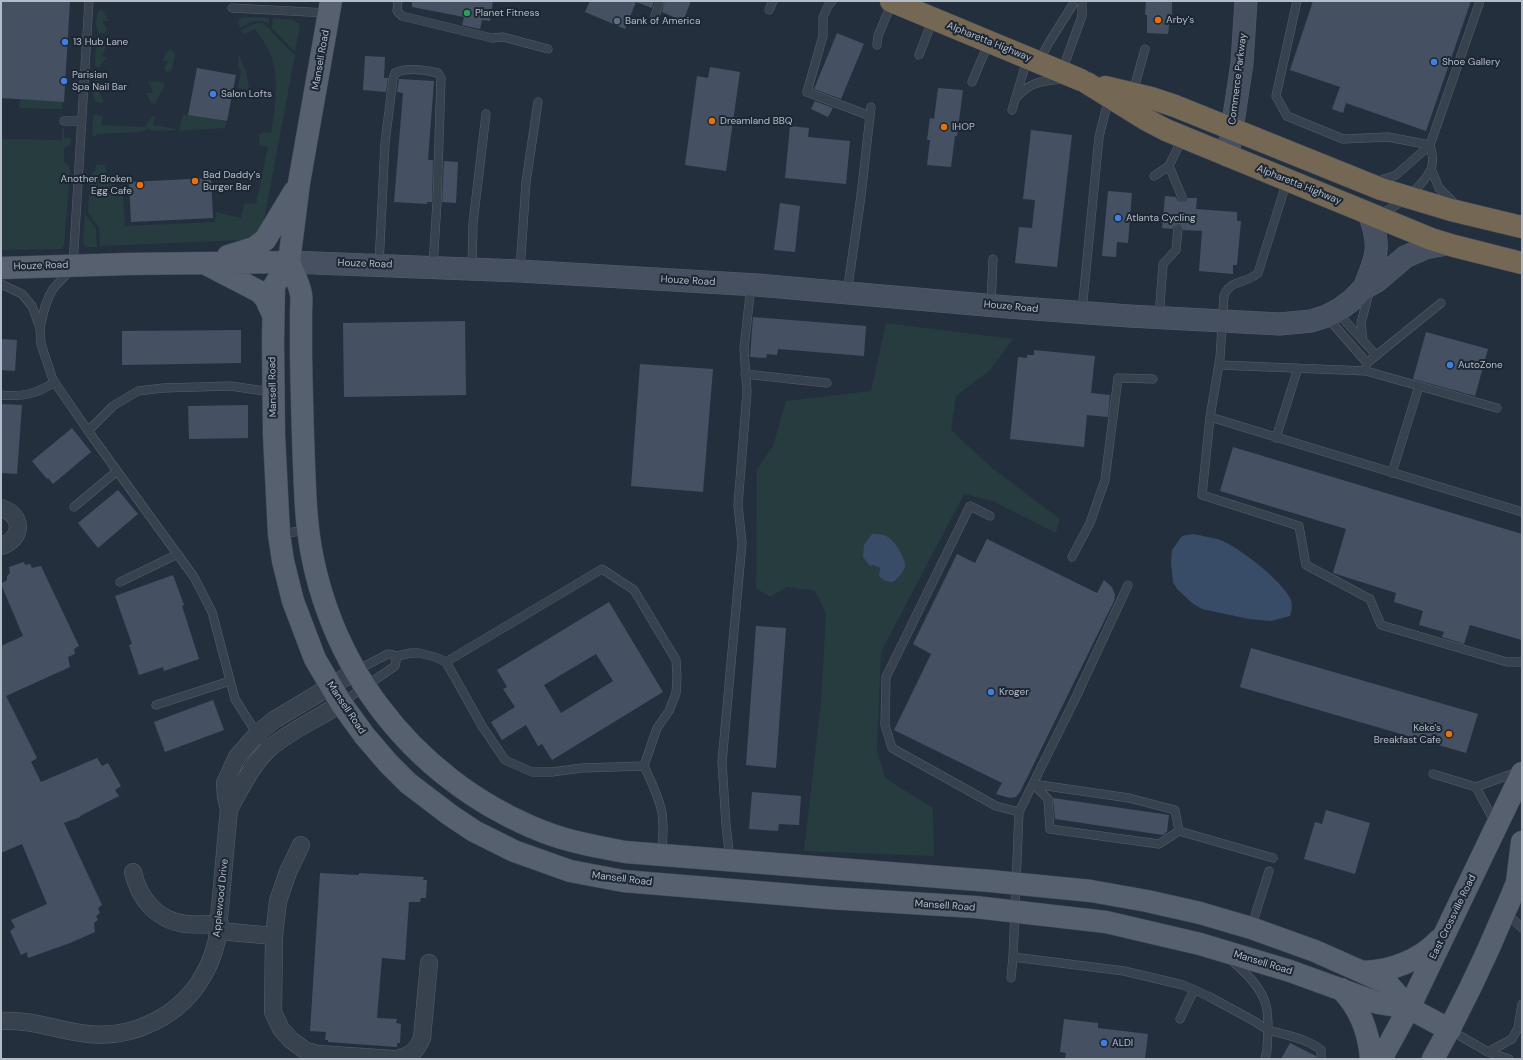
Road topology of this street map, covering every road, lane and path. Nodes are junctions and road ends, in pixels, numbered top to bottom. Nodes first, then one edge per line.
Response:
1 (88, 1) edge
2 (398, 1) edge
3 (660, 1) edge
4 (773, 1) edge
5 (832, 1) edge
6 (892, 1) edge
7 (1075, 1) edge
8 (1082, 1) edge
9 (1246, 1) edge
10 (1297, 1) edge
11 (1480, 1) edge
12 (330, 7) edge
13 (232, 8) dead end
14 (769, 10) dead end
15 (655, 16) dead end
16 (933, 19) junction
17 (989, 42) junction
18 (877, 45) dead end
19 (548, 49) dead end
20 (1145, 49) dead end
21 (919, 55) dead end
22 (1033, 60) junction
23 (1076, 78) junction
24 (972, 82) dead end
25 (1132, 94) junction
26 (1109, 96) junction
27 (1015, 99) junction
28 (538, 102) dead end
29 (871, 107) dead end
30 (1012, 110) dead end
31 (486, 114) dead end
32 (870, 116) junction
33 (64, 121) dead end
34 (82, 121) junction
35 (1232, 130) junction
36 (1183, 137) junction
37 (1430, 145) junction
38 (1228, 156) junction
39 (1168, 166) junction
40 (1431, 169) junction
41 (1154, 176) dead end
42 (1287, 180) junction
43 (299, 183) junction
44 (1367, 184) junction
45 (1182, 197) dead end
46 (1406, 198) junction
47 (1369, 214) junction
48 (1465, 214) junction
49 (1522, 227) edge
50 (1178, 229) dead end
51 (1447, 244) junction
52 (993, 259) dead end
53 (289, 262) junction
54 (203, 263) junction
55 (1522, 263) edge
56 (73, 265) junction
57 (379, 265) junction
58 (433, 267) junction
59 (1, 268) edge
60 (472, 269) junction
61 (520, 271) junction
62 (1, 284) edge
63 (751, 285) junction
64 (1369, 286) junction
65 (847, 293) junction
66 (1441, 303) dead end
67 (991, 305) junction
68 (1082, 312) junction
69 (1331, 314) junction
70 (273, 315) junction
71 (1158, 317) junction
72 (1222, 321) junction
73 (40, 328) junction
74 (1363, 341) junction
75 (1376, 355) junction
76 (1219, 365) junction
77 (1366, 367) junction
78 (1298, 368) junction
79 (745, 374) junction
80 (1153, 380) dead end
81 (56, 382) junction
82 (827, 383) dead end
83 (1419, 386) junction
84 (273, 392) junction
85 (1, 395) edge
86 (1497, 408) dead end
87 (1210, 417) junction
88 (88, 430) junction
89 (1276, 438) junction
90 (117, 471) junction
91 (1392, 473) junction
92 (74, 507) dead end
93 (1, 508) edge
94 (1522, 512) edge
95 (990, 516) dead end
96 (308, 530) junction
97 (279, 534) junction
98 (1, 546) edge
99 (178, 554) junction
100 (1072, 557) dead end
101 (120, 582) dead end
102 (1128, 585) dead end
103 (397, 656) junction
104 (446, 662) junction
105 (1522, 662) edge
106 (361, 678) junction
107 (230, 681) junction
108 (335, 695) junction
109 (156, 705) dead end
110 (257, 734) junction
111 (269, 749) junction
112 (644, 766) junction
113 (1522, 772) edge
114 (1433, 774) dead end
115 (1033, 784) junction
116 (1476, 787) junction
117 (229, 809) junction
118 (1019, 812) junction
119 (510, 816) junction
120 (1496, 826) junction
121 (1179, 831) junction
122 (496, 842) junction
123 (1522, 842) edge
124 (301, 845) dead end
125 (661, 855) junction
126 (1274, 858) dead end
127 (730, 860) junction
128 (1269, 871) dead end
129 (133, 872) dead end
130 (1520, 877) edge
131 (1016, 883) junction
132 (1015, 911) junction
133 (1505, 912) junction
134 (219, 927) junction
135 (1251, 928) junction
136 (1522, 928) edge
137 (274, 936) junction
138 (1443, 937) junction
139 (1218, 949) junction
140 (1013, 957) junction
141 (429, 962) dead end
142 (1363, 972) junction
143 (1011, 978) dead end
144 (1340, 989) junction
145 (1194, 990) junction
146 (1522, 1004) edge
147 (1409, 1008) junction
148 (1180, 1019) dead end
149 (1, 1021) edge
150 (1268, 1030) junction
151 (1450, 1030) junction
152 (1488, 1052) junction
153 (394, 1059) edge
154 (397, 1059) edge
155 (1265, 1059) edge
156 (1320, 1059) edge
157 (1371, 1059) edge
158 (1381, 1059) edge
159 (1433, 1059) edge
160 (1509, 1059) edge

1 - 34 lane
2 - 19 lane
3 - 15 lane
4 - 14 lane
5 - 32 lane
6 - 16 highway, Alpharetta Highway
6 - 18 lane
7 - 22 lane
8 - 23 lane
9 - 35 street, Commerce Parkway
10 - 37 lane
11 - 37 lane
12 - 13 lane
12 - 43 main road, Mansell Road
16 - 17 highway, Alpharetta Highway
16 - 21 lane
17 - 22 highway, Alpharetta Highway
17 - 24 lane
20 - 25 lane
22 - 23 highway, Alpharetta Highway
22 - 27 lane
23 - 25 highway, Alpharetta Highway
23 - 26 highway, Alpharetta Highway
23 - 27 lane
25 - 35 highway, Alpharetta Highway
26 - 36 highway, Alpharetta Highway
26 - 68 lane
27 - 30 lane
28 - 61 lane
29 - 32 lane
31 - 60 lane
32 - 65 lane
33 - 34 lane
34 - 56 lane
35 - 38 street, Commerce Parkway
35 - 44 highway, Alpharetta Highway
36 - 38 highway, Alpharetta Highway
36 - 39 lane
37 - 40 lane
37 - 44 lane
38 - 42 highway, Alpharetta Highway
39 - 41 lane
39 - 45 lane
40 - 46 lane
40 - 48 lane
42 - 47 highway, Alpharetta Highway
42 - 72 lane
43 - 53 main road, Mansell Road
43 - 54 main road
44 - 46 highway, Alpharetta Highway
46 - 47 lane
46 - 48 highway, Alpharetta Highway
47 - 51 highway, Alpharetta Highway
47 - 64 street, Houze Road
48 - 49 highway, Alpharetta Highway
50 - 71 lane
51 - 55 highway, Alpharetta Highway
51 - 64 street, Houze Road
52 - 67 lane
53 - 54 main road, Houze Road
53 - 57 street, Houze Road
53 - 70 main road, Mansell Road
53 - 96 main road, Mansell Road
54 - 56 main road, Houze Road
54 - 70 main road
56 - 59 main road, Houze Road
56 - 73 lane
57 - 58 street, Houze Road
57 - 58 lane
58 - 60 street, Houze Road
60 - 61 street, Houze Road
61 - 63 street, Houze Road
62 - 73 lane
63 - 65 street, Houze Road
63 - 79 lane
64 - 69 street, Houze Road
64 - 74 lane
65 - 67 street, Houze Road
66 - 75 lane
67 - 68 street, Houze Road
68 - 71 street, Houze Road
69 - 72 street, Houze Road
69 - 74 lane
69 - 77 lane
70 - 84 main road, Mansell Road
71 - 72 street, Houze Road
72 - 76 lane
73 - 81 lane
74 - 75 lane
75 - 77 lane
76 - 78 lane
76 - 87 lane
77 - 78 lane
77 - 83 lane
78 - 89 lane
79 - 82 lane
79 - 127 lane
80 - 100 lane
81 - 85 lane
81 - 88 lane
83 - 86 lane
83 - 91 lane
84 - 88 lane
84 - 97 main road, Mansell Road
87 - 89 lane
87 - 105 lane
88 - 90 lane
89 - 91 lane
90 - 92 lane
90 - 99 lane
91 - 94 lane
93 - 98 street
95 - 118 lane
96 - 97 lane
96 - 106 main road, Mansell Road
97 - 108 main road, Mansell Road
99 - 101 lane
99 - 107 lane
102 - 115 lane
103 - 104 lane
103 - 106 lane
103 - 106 lane
104 - 112 lane
104 - 112 lane
106 - 108 street, Applewood Drive
106 - 119 main road, Mansell Road
107 - 109 lane
107 - 110 lane
108 - 110 street, Applewood Drive
108 - 111 street, Applewood Drive
108 - 122 main road, Mansell Road
110 - 111 lane
110 - 117 street, Applewood Drive
111 - 117 street, Applewood Drive
112 - 125 lane
113 - 116 lane
113 - 120 main road, East Crossville Road
114 - 116 lane
115 - 118 lane
115 - 121 lane
115 - 121 lane
116 - 120 lane
117 - 134 street, Applewood Drive
118 - 131 lane
119 - 122 main road
119 - 125 main road, Mansell Road
120 - 138 main road, East Crossville Road
121 - 126 lane
122 - 132 main road, Mansell Road
123 - 130 main road
124 - 137 street
125 - 127 main road, Mansell Road
127 - 131 main road, Mansell Road
128 - 135 lane
129 - 134 street
130 - 133 main road
131 - 132 lane
131 - 135 main road, Mansell Road
132 - 139 main road, Mansell Road
132 - 140 lane
133 - 136 lane
133 - 151 main road
134 - 137 street
134 - 149 street, Applewood Drive
135 - 142 main road, Mansell Road
137 - 153 street
138 - 142 main road
138 - 147 main road, East Crossville Road
139 - 144 main road, Mansell Road
139 - 150 lane
140 - 143 lane
140 - 145 lane
141 - 154 street
142 - 147 main road, Mansell Road
144 - 147 main road, Mansell Road
144 - 157 main road
145 - 148 lane
145 - 150 lane
146 - 152 lane
147 - 151 main road, Mansell Road
147 - 158 main road, East Crossville Road
150 - 155 lane
150 - 156 lane
151 - 152 lane
151 - 159 main road
152 - 160 lane

